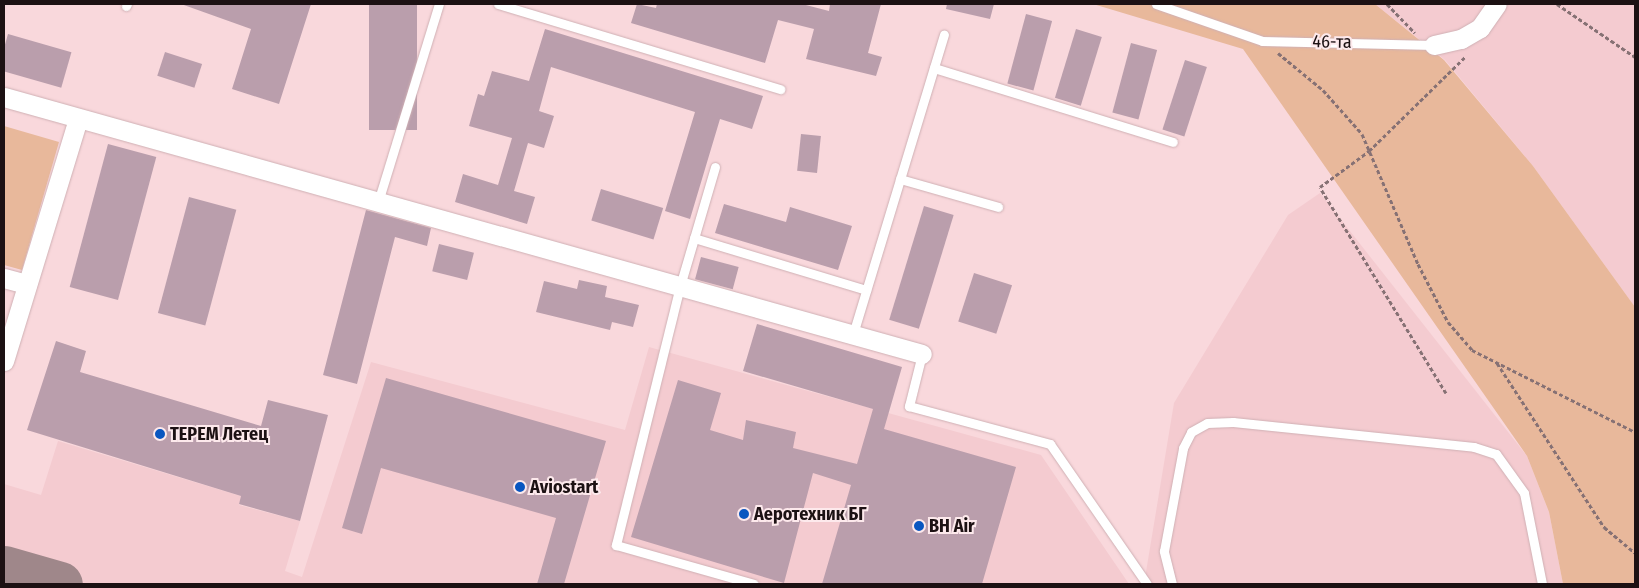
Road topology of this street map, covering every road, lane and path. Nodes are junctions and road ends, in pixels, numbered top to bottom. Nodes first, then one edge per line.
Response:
1 (439, 4) edge
2 (498, 4) edge
3 (1156, 4) edge
4 (1387, 4) edge
5 (1498, 4) edge
6 (1557, 4) edge
7 (1473, 32) junction
8 (944, 35) dead end
9 (1262, 40) junction
10 (1434, 45) junction
11 (1635, 57) edge
12 (934, 68) junction
13 (780, 89) dead end
14 (4, 97) edge
15 (78, 119) junction
16 (1173, 142) dead end
17 (1369, 151) junction
18 (715, 167) dead end
19 (900, 179) junction
20 (378, 202) junction
21 (998, 208) dead end
22 (694, 238) junction
23 (4, 278) edge
24 (27, 284) junction
25 (680, 286) junction
26 (866, 290) junction
27 (853, 334) junction
28 (922, 354) joint
29 (4, 361) edge
30 (1496, 362) junction
31 (1446, 393) dead end
32 (1635, 432) edge
33 (1635, 552) edge
34 (754, 584) edge
35 (1147, 584) edge
36 (1172, 584) edge
37 (1542, 584) edge

1 - 20 lane
2 - 13 lane
3 - 9 lane, 46-та
4 - 10 path
5 - 7 street, 46-та
6 - 11 path
7 - 10 street, 46-та
7 - 17 path
8 - 12 lane
9 - 10 lane, 46-та
9 - 17 path
12 - 16 lane
12 - 19 lane
14 - 15 street
15 - 20 street
15 - 24 street
17 - 30 path
17 - 31 path
18 - 22 lane
19 - 21 lane
19 - 26 lane
20 - 25 street
22 - 25 lane
22 - 26 lane
23 - 24 street
24 - 29 street
25 - 27 street
25 - 34 lane
26 - 27 lane
27 - 28 street
28 - 35 lane
30 - 32 path
30 - 33 path
36 - 37 lane

